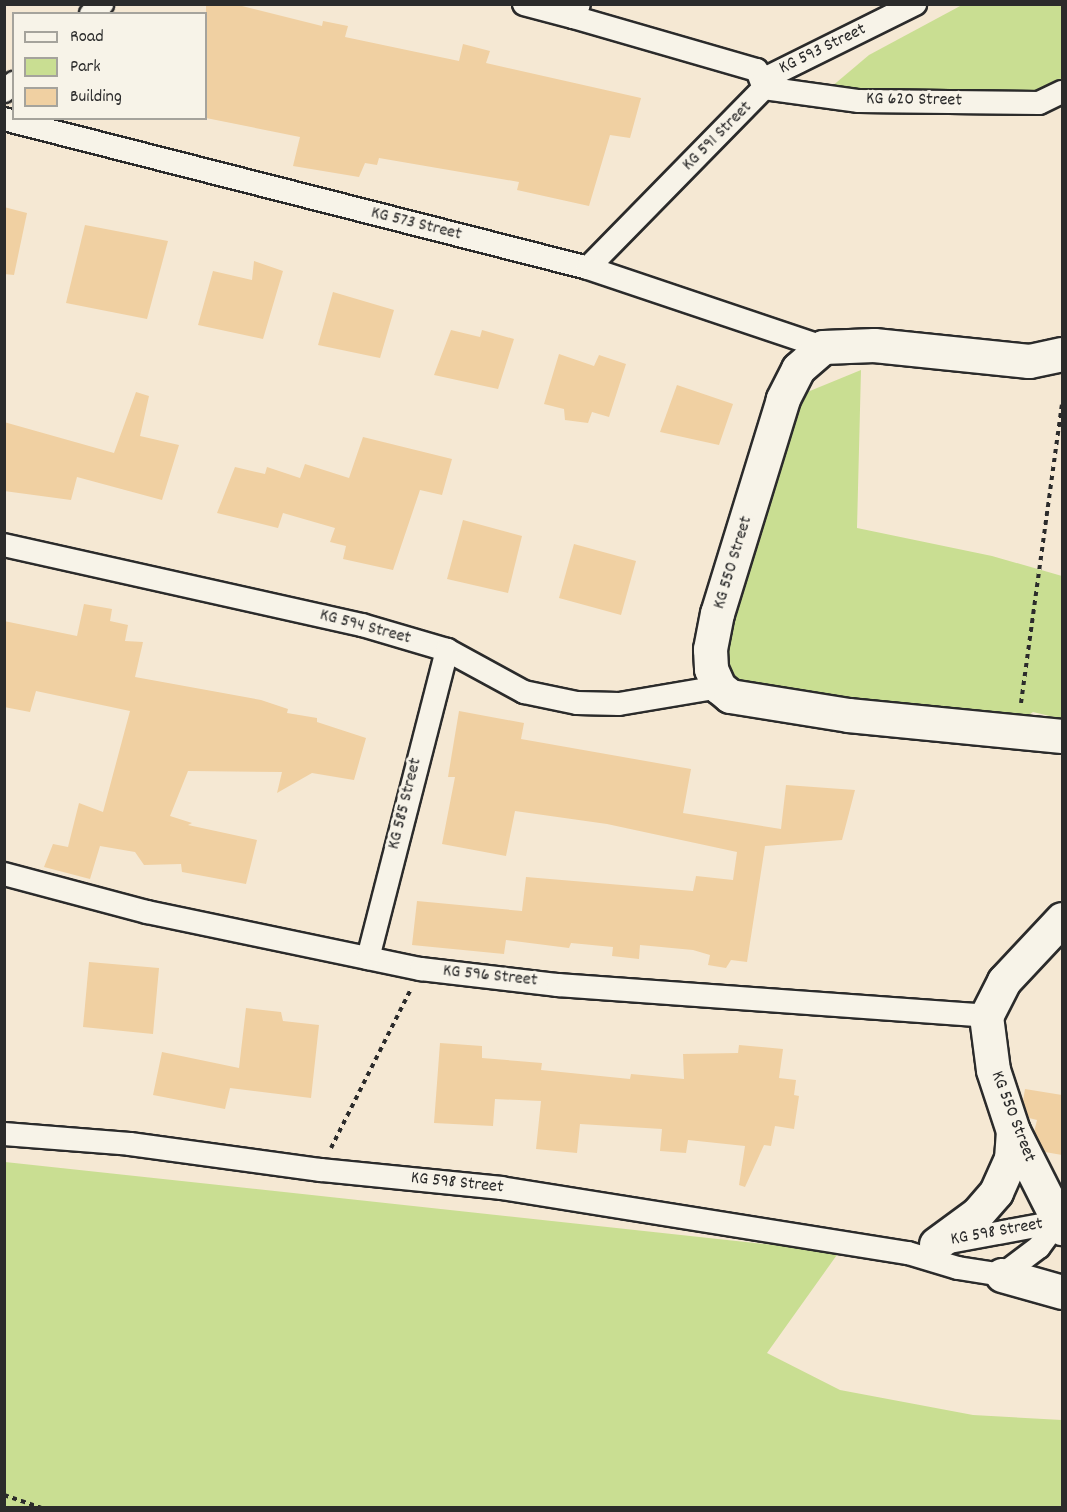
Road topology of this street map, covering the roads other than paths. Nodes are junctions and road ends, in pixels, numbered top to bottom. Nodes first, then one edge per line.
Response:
1 (524, 4) edge
2 (915, 4) edge
3 (576, 11) edge
4 (764, 84) junction
5 (1062, 92) edge
6 (4, 119) edge
7 (588, 268) junction
8 (823, 347) junction
9 (1062, 354) edge
10 (4, 545) edge
11 (447, 650) junction
12 (719, 687) junction
13 (1062, 736) edge
14 (4, 874) edge
15 (1062, 919) edge
16 (368, 958) junction
17 (986, 1016) junction
18 (1013, 1131) junction
19 (4, 1134) edge
20 (1060, 1225) edge
21 (922, 1249) junction
22 (1002, 1275) junction
23 (1062, 1292) edge

1 - 3 street
2 - 4 street, KG 593 Street
3 - 4 street
4 - 5 street, KG 620 Street
4 - 7 street, KG 591 Street
6 - 7 street, KG 573 Street
7 - 8 street, KG 573 Street
8 - 9 street
8 - 12 street, KG 550 Street
10 - 11 street, KG 594 Street
11 - 12 street, KG 594 Street
11 - 16 street, KG 585 Street
12 - 13 street
14 - 16 street, KG 596 Street
15 - 17 street
16 - 17 street, KG 596 Street
17 - 18 street, KG 550 Street
18 - 20 street, KG 550 Street
18 - 21 street
19 - 21 street, KG 598 Street
20 - 21 street, KG 598 Street
20 - 22 street, KG 598 Street
21 - 22 street, KG 598 Street
22 - 23 street

